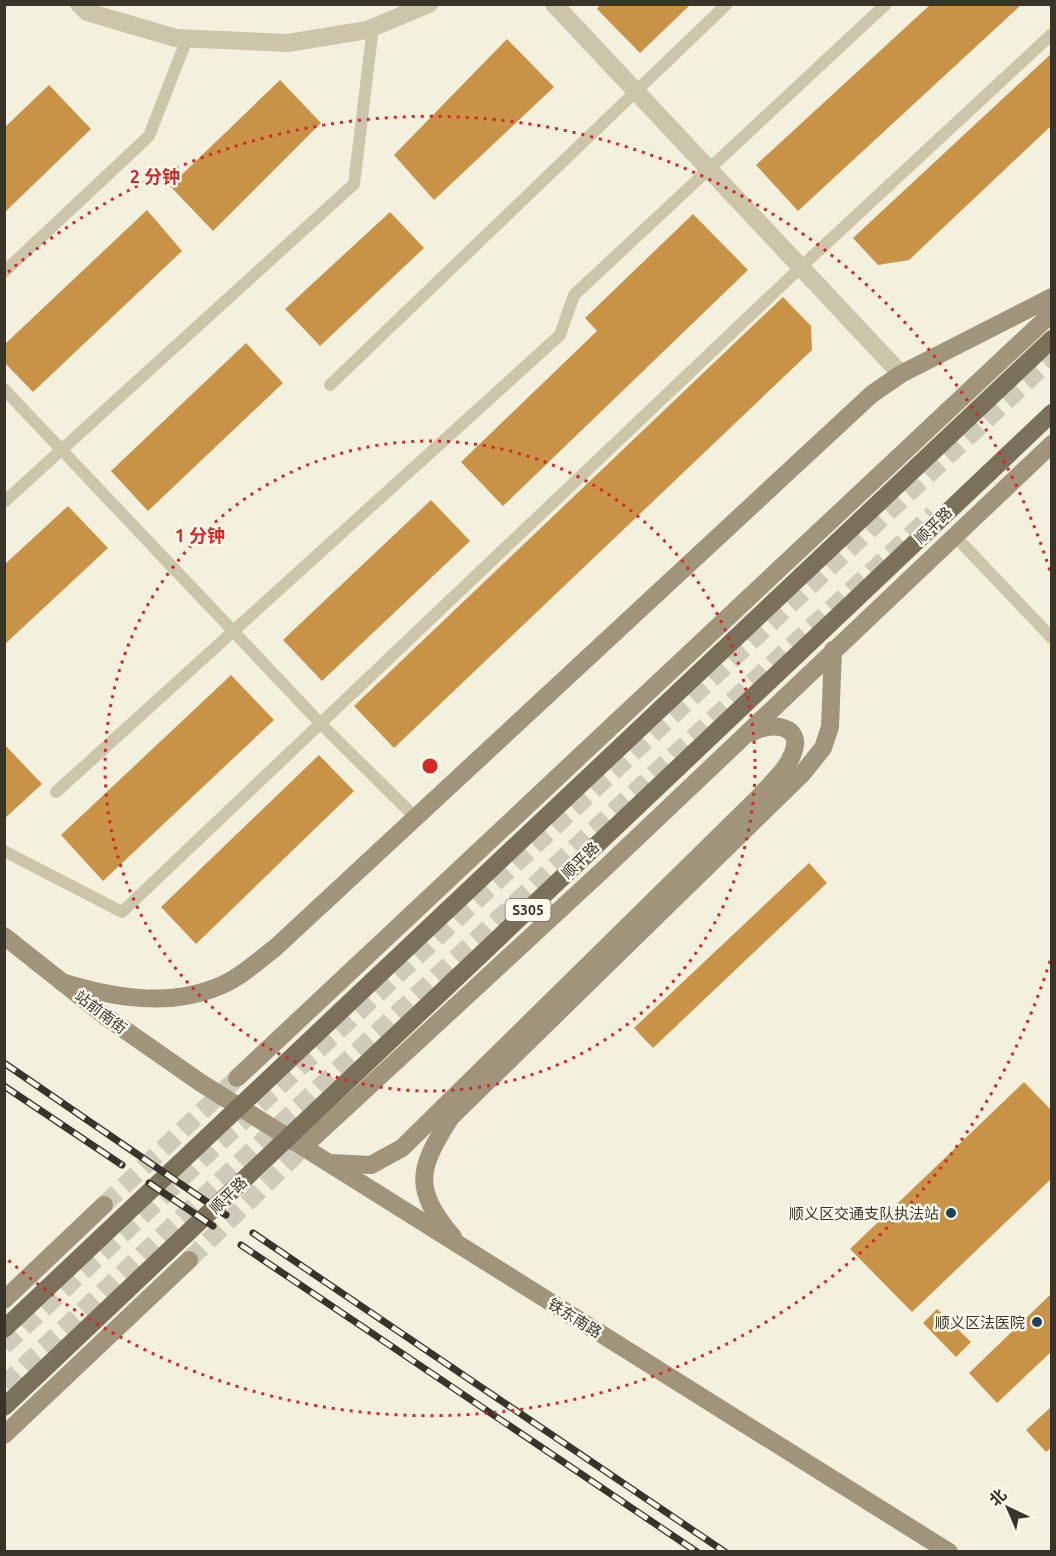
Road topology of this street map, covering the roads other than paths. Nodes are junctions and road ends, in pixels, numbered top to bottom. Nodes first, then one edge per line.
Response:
1 (79, 4) edge
2 (429, 4) edge
3 (554, 4) edge
4 (727, 4) edge
5 (886, 4) edge
6 (373, 27) junction
7 (1052, 34) edge
8 (188, 39) junction
9 (636, 90) junction
10 (709, 170) junction
11 (802, 266) junction
12 (4, 272) edge
13 (1052, 297) edge
14 (1052, 313) edge
15 (1052, 339) edge
16 (901, 374) junction
17 (330, 385) dead end
18 (4, 389) edge
19 (1052, 413) edge
20 (1052, 444) edge
21 (62, 450) junction
22 (4, 502) edge
23 (953, 534) junction
24 (234, 631) junction
25 (1052, 638) edge
26 (833, 650) junction
27 (321, 724) junction
28 (736, 742) junction
29 (56, 792) dead end
30 (415, 817) junction
31 (4, 851) edge
32 (4, 936) edge
33 (62, 982) junction
34 (237, 1078) tunnel mouth
35 (201, 1083) joint
36 (312, 1140) tunnel mouth
37 (325, 1163) junction
38 (104, 1205) tunnel mouth
39 (464, 1250) junction
40 (189, 1260) tunnel mouth
41 (4, 1300) edge
42 (4, 1329) edge
43 (4, 1407) edge
44 (4, 1435) edge
45 (949, 1551) edge

1 - 8 street
2 - 6 street
3 - 9 street
4 - 9 lane
5 - 10 lane
6 - 8 street
6 - 21 lane
7 - 11 lane
8 - 12 lane
9 - 10 street
9 - 17 lane
10 - 11 street
10 - 24 lane
11 - 16 street
11 - 27 lane
13 - 16 street
14 - 34 street
15 - 42 main road
16 - 30 street
18 - 21 lane
19 - 43 main road, 顺平路 / S305
20 - 23 street
21 - 22 lane
21 - 24 lane
23 - 25 lane
23 - 26 street
24 - 27 lane
24 - 29 lane
26 - 28 street
26 - 39 street
27 - 30 lane
27 - 31 lane
28 - 36 street
28 - 37 street
30 - 33 street
32 - 33 street, 站前南街
33 - 35 street, 站前南街
35 - 37 street, 铁东南路
37 - 39 street, 铁东南路
38 - 41 street
39 - 45 street, 铁东南路
40 - 44 street

